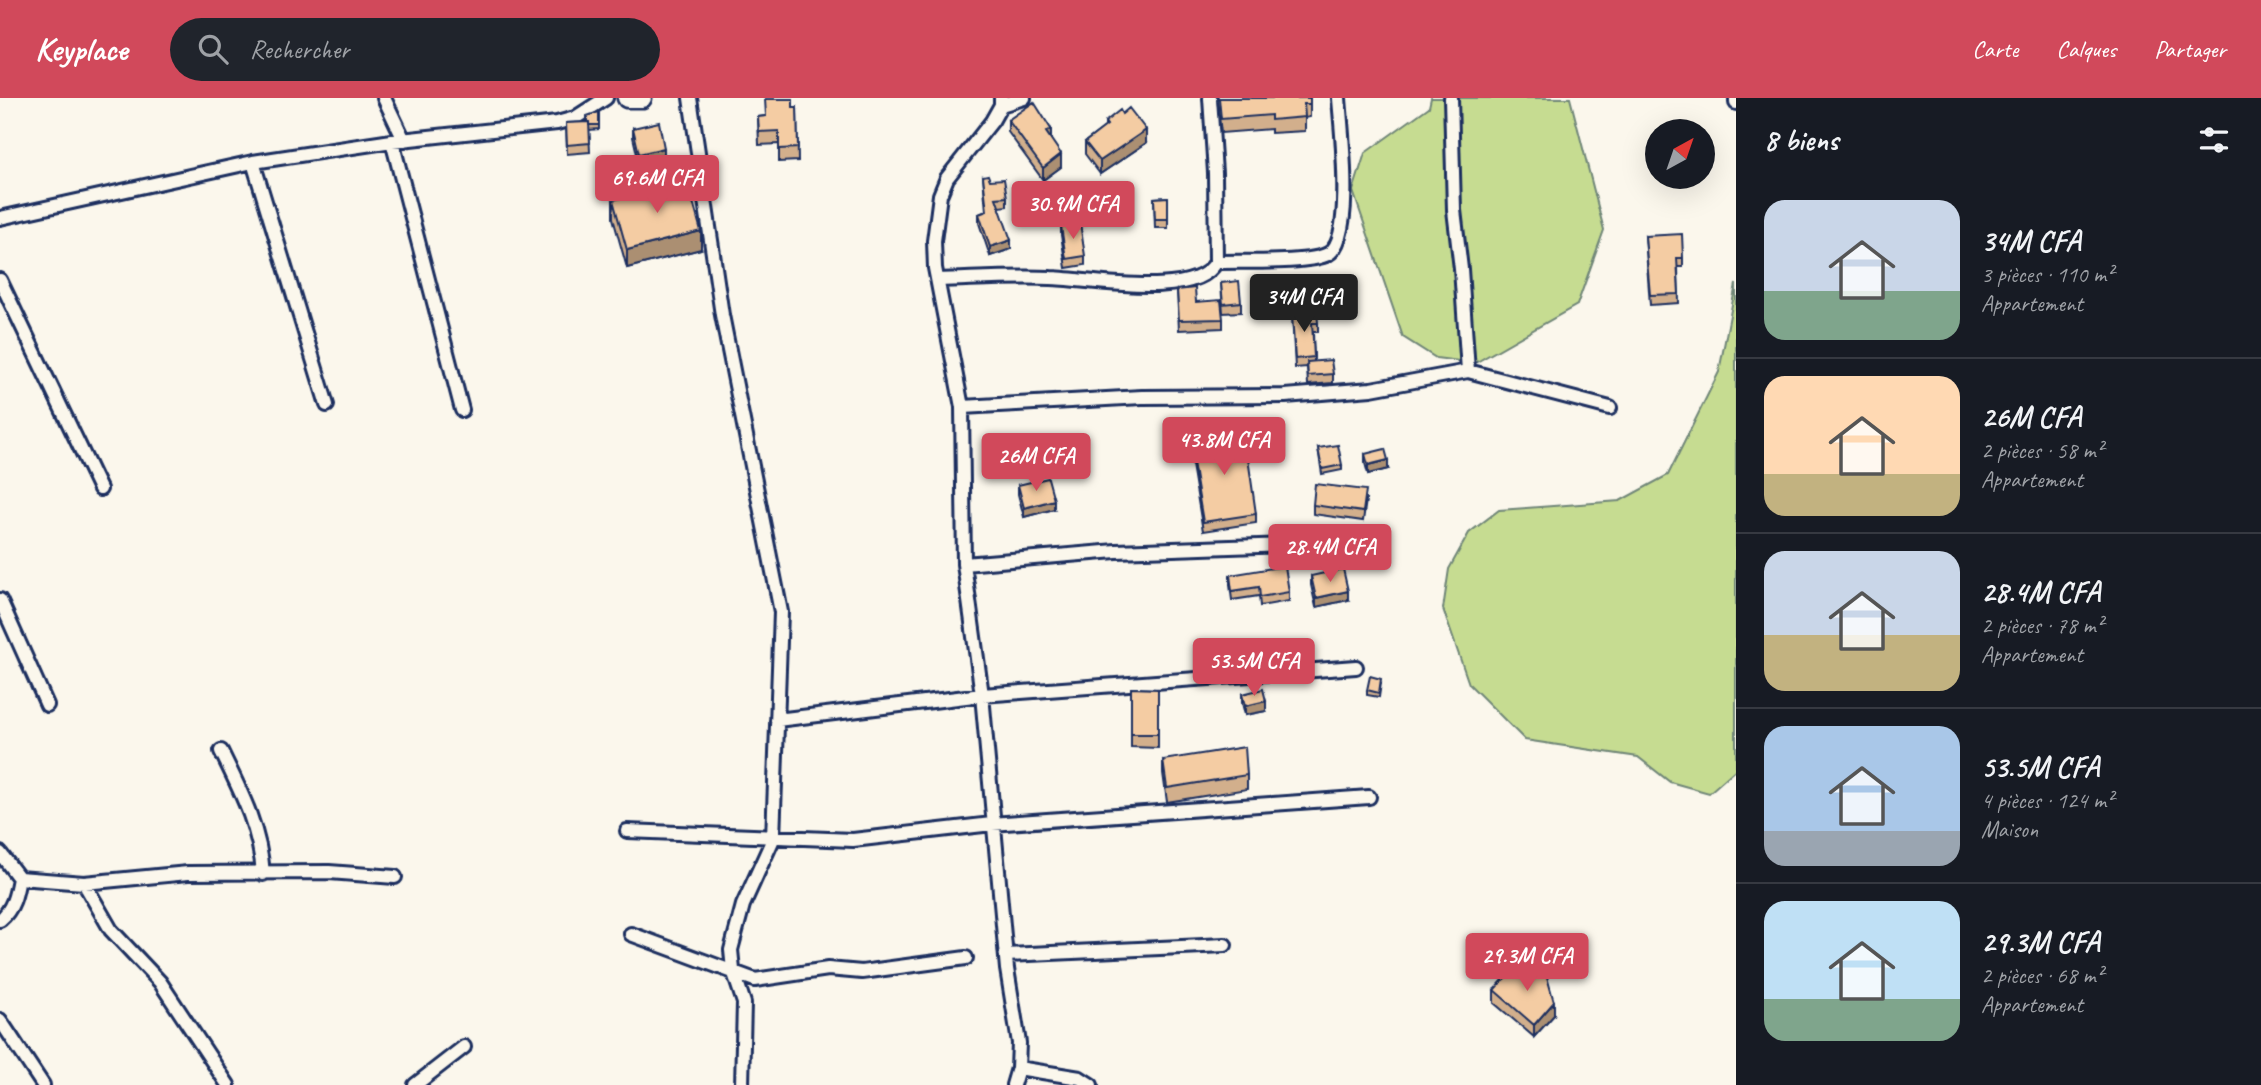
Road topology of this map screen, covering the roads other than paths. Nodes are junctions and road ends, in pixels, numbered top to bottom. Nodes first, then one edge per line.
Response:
1 (384, 98) edge
2 (606, 98) edge
3 (626, 98) edge
4 (642, 98) edge
5 (690, 98) edge
6 (1024, 98) edge
7 (1210, 98) edge
8 (1339, 98) edge
9 (1451, 98) edge
10 (1735, 98) edge
11 (1001, 102) edge
12 (1736, 103) edge
13 (398, 140) junction
14 (253, 162) junction
15 (0, 218) edge
16 (1216, 262) junction
17 (0, 280) edge
18 (938, 281) junction
19 (1468, 371) junction
20 (327, 405) dead end
21 (962, 407) junction
22 (1611, 408) dead end
23 (462, 410) dead end
24 (100, 489) dead end
25 (1314, 544) dead end
26 (964, 564) junction
27 (0, 600) edge
28 (1356, 667) dead end
29 (982, 695) junction
30 (47, 705) dead end
31 (777, 720) junction
32 (222, 751) dead end
33 (1369, 797) dead end
34 (992, 824) junction
35 (627, 831) dead end
36 (773, 839) junction
37 (0, 853) edge
38 (263, 874) junction
39 (395, 877) dead end
40 (19, 878) junction
41 (84, 883) junction
42 (0, 920) edge
43 (631, 934) dead end
44 (1224, 945) dead end
45 (1006, 955) junction
46 (966, 958) dead end
47 (733, 970) junction
48 (0, 1020) edge
49 (464, 1047) dead end
50 (1018, 1068) junction
51 (43, 1085) edge
52 (228, 1085) edge
53 (415, 1085) edge
54 (742, 1085) edge
55 (1013, 1085) edge
56 (1091, 1085) edge

1 - 13 street
2 - 13 street
3 - 4 main road
5 - 31 street
6 - 11 street
7 - 16 street
8 - 16 street
9 - 19 street
10 - 12 street
11 - 18 street
13 - 14 street
13 - 23 street
14 - 15 street
14 - 20 street
16 - 18 street
17 - 24 street
18 - 21 street
19 - 21 street
19 - 22 street
21 - 26 street
25 - 26 street
26 - 29 street
27 - 30 street
28 - 29 street
29 - 31 street
29 - 34 street
31 - 36 street
32 - 38 street
33 - 34 street
34 - 36 street
34 - 45 street
35 - 36 street
36 - 47 street
37 - 40 street
38 - 39 street
38 - 41 street
40 - 41 street
40 - 42 street
41 - 52 street
43 - 47 street
44 - 45 street
45 - 50 street
46 - 47 street
47 - 54 street
48 - 51 street
49 - 53 street
50 - 55 street
50 - 56 street

